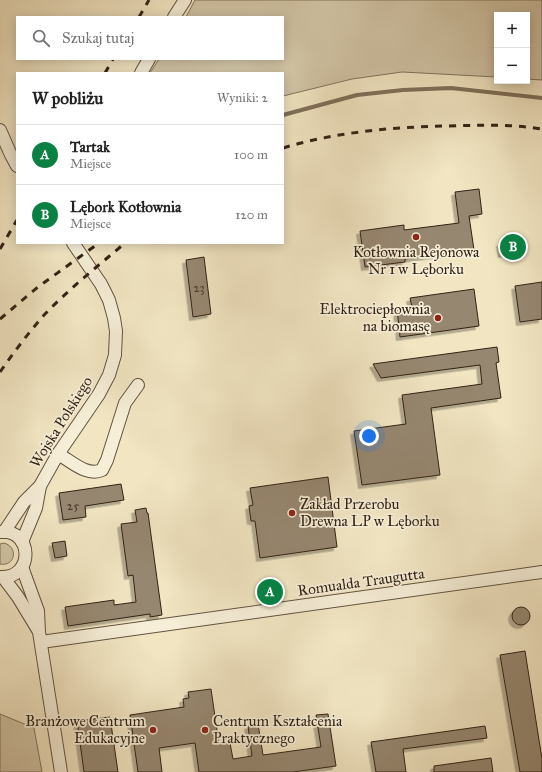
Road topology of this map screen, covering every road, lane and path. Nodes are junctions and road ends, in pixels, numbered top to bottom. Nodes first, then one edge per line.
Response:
1 (185, 0) edge
2 (175, 16) edge
3 (148, 60) edge
4 (142, 72) edge
5 (0, 130) edge
6 (16, 164) edge
7 (74, 244) edge
8 (138, 385) dead end
9 (58, 454) junction
10 (40, 486) junction
11 (2, 532) edge
12 (22, 542) junction
13 (22, 567) junction
14 (542, 572) edge
15 (1, 577) edge
16 (40, 637) junction
17 (61, 772) edge

1 - 2 street
3 - 4 street
5 - 6 street
7 - 9 street, Wojska Polskiego
8 - 9 street
9 - 10 street, Wojska Polskiego
10 - 11 street, Wojska Polskiego
10 - 12 street, Wojska Polskiego
11 - 12 street
12 - 13 street
13 - 15 street
13 - 16 street
14 - 16 street, Romualda Traugutta
15 - 16 street
16 - 17 street

